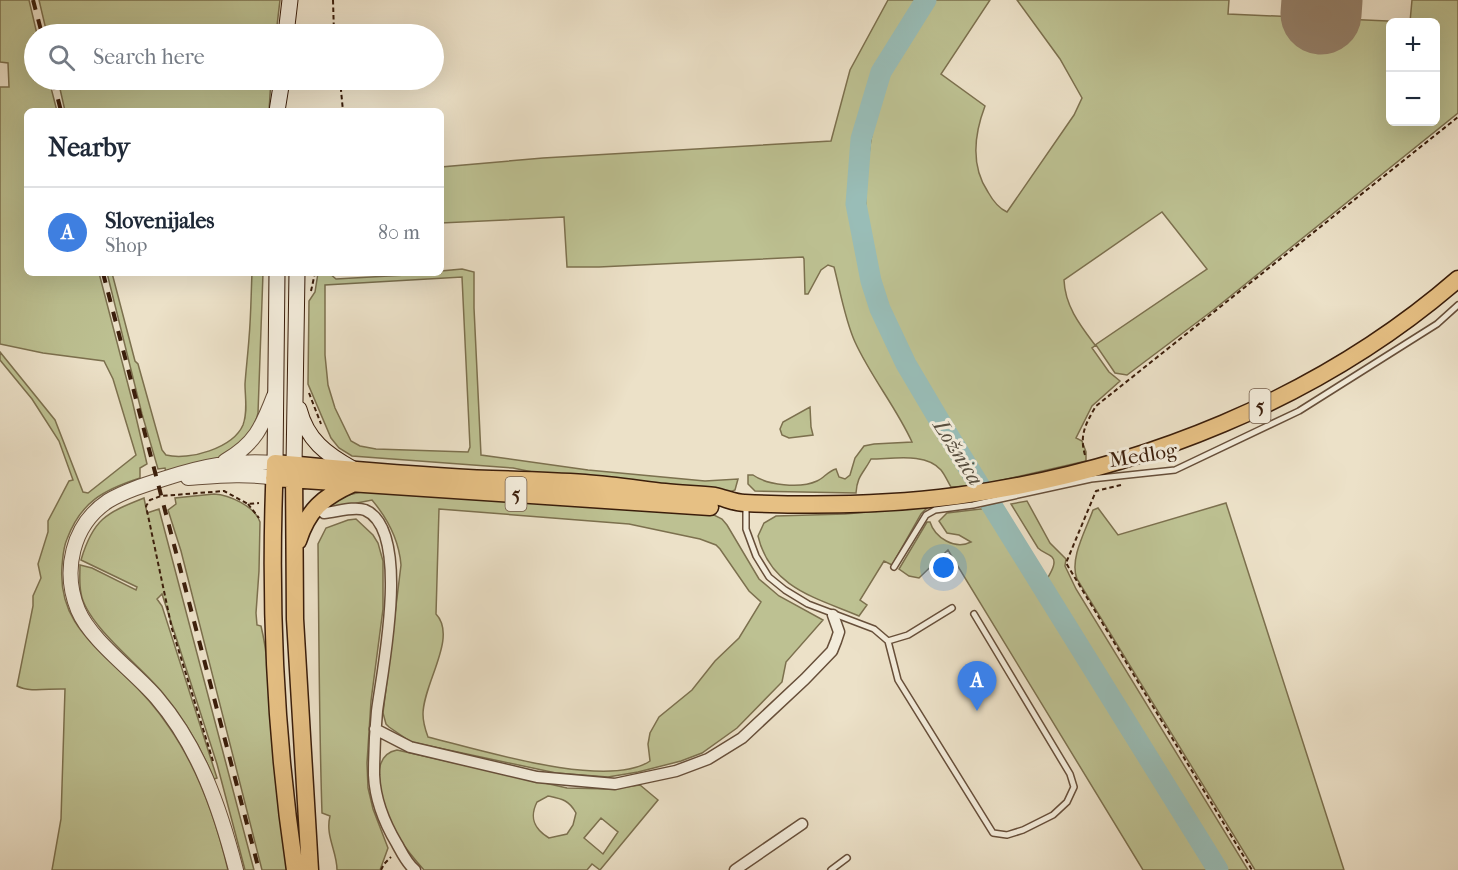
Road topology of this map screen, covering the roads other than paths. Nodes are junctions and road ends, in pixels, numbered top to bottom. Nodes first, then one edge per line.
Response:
1 (290, 0) edge
2 (287, 24) edge
3 (280, 90) edge
4 (283, 90) edge
5 (277, 108) edge
6 (284, 108) edge
7 (277, 276) edge
8 (297, 276) edge
9 (1458, 279) edge
10 (1458, 305) edge
11 (302, 395) junction
12 (274, 396) junction
13 (219, 464) junction
14 (274, 470) junction
15 (294, 472) junction
16 (353, 476) junction
17 (162, 479) junction
18 (742, 503) junction
19 (324, 513) dead end
20 (295, 550) junction
21 (894, 567) dead end
22 (952, 608) dead end
23 (975, 614) dead end
24 (833, 615) junction
25 (888, 641) junction
26 (375, 729) junction
27 (802, 824) dead end
28 (847, 858) dead end
29 (236, 870) edge
30 (295, 870) edge
31 (310, 870) edge
32 (415, 870) edge
33 (735, 870) edge
34 (831, 870) edge

1 - 2 main road
3 - 5 main road
4 - 6 main road
7 - 12 main road
8 - 11 main road
9 - 18 main road, 5
10 - 21 lane, Medlog
11 - 15 main road
11 - 16 main road
12 - 13 street
12 - 14 main road
13 - 14 street
13 - 17 street
14 - 15 main road
14 - 17 street
14 - 30 main road
15 - 16 main road, 5
15 - 20 main road
16 - 18 main road, 5
16 - 20 main road
17 - 29 street
18 - 24 lane
19 - 26 street
20 - 31 main road
22 - 25 lane
23 - 25 lane
24 - 25 lane
24 - 26 street
26 - 32 street
27 - 33 street
28 - 34 lane

